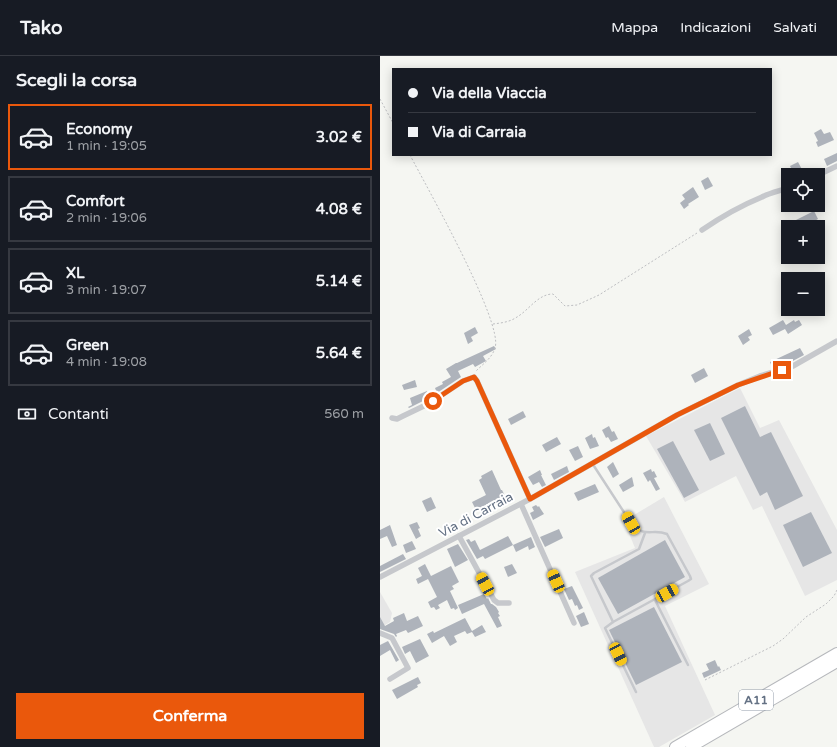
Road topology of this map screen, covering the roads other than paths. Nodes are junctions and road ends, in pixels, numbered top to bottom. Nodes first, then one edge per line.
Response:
1 (837, 166) edge
2 (825, 172) edge
3 (781, 191) edge
4 (702, 230) road end
5 (837, 342) edge
6 (392, 418) dead end
7 (592, 463) junction
8 (530, 499) junction
9 (521, 504) junction
10 (645, 533) junction
11 (459, 536) junction
12 (380, 577) edge
13 (655, 600) junction
14 (509, 603) dead end
15 (574, 622) dead end
16 (613, 622) junction
17 (380, 633) edge
18 (837, 653) edge
19 (837, 662) edge
20 (688, 665) dead end
21 (390, 679) dead end
22 (636, 692) dead end
23 (676, 747) edge
24 (691, 747) edge

1 - 2 street
3 - 4 street
5 - 7 street, Via di Carraia
6 - 8 street
7 - 8 street, Via di Carraia
7 - 10 lane
8 - 9 street, Via di Carraia
9 - 11 street, Via di Carraia
9 - 15 street
10 - 13 lane
10 - 16 lane
11 - 12 street, Via di Carraia
11 - 14 street
13 - 16 lane
13 - 20 lane
16 - 22 lane
17 - 21 street
18 - 23 highway, A11
19 - 24 highway, A11

